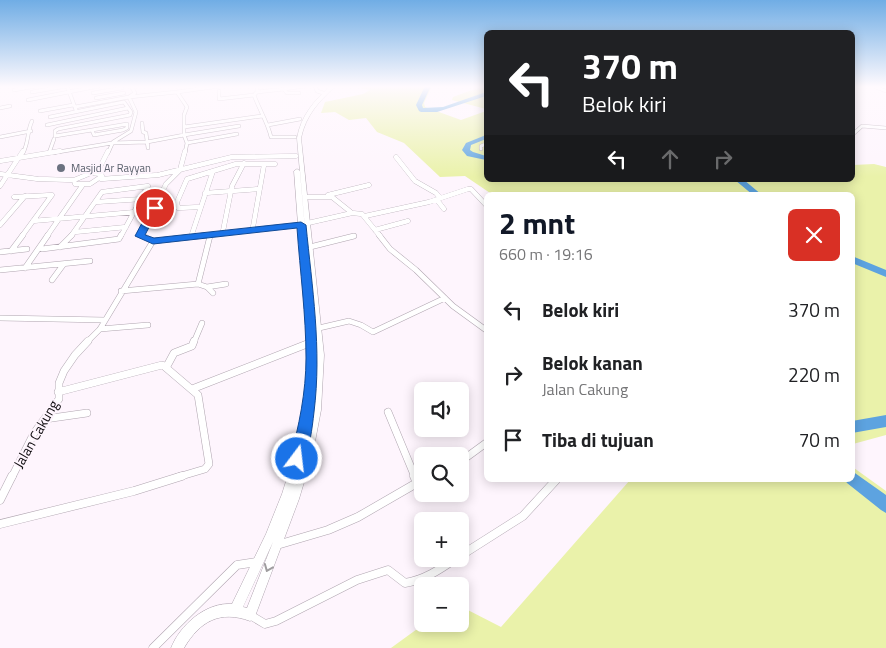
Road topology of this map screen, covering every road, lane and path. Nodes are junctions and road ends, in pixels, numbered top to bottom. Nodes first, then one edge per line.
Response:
1 (53, 116) edge
2 (88, 116) edge
3 (124, 116) edge
4 (135, 116) edge
5 (184, 116) edge
6 (260, 116) edge
7 (262, 116) edge
8 (50, 117) dead end
9 (79, 118) junction
10 (302, 118) junction
11 (32, 121) dead end
12 (142, 122) dead end
13 (47, 125) dead end
14 (80, 125) junction
15 (268, 125) junction
16 (184, 126) junction
17 (239, 126) dead end
18 (886, 128) edge
19 (92, 130) junction
20 (31, 131) junction
21 (83, 131) junction
22 (855, 132) edge
23 (237, 134) dead end
24 (184, 135) junction
25 (0, 137) edge
26 (295, 137) junction
27 (54, 139) dead end
28 (113, 142) junction
29 (147, 142) junction
30 (187, 143) junction
31 (484, 145) edge
32 (148, 148) dead end
33 (481, 149) dead end
34 (49, 153) junction
35 (237, 156) junction
36 (246, 156) junction
37 (296, 156) junction
38 (396, 156) dead end
39 (19, 158) junction
40 (0, 161) edge
41 (236, 164) junction
42 (244, 164) junction
43 (276, 164) dead end
44 (264, 165) junction
45 (238, 168) junction
46 (180, 170) junction
47 (213, 171) junction
48 (97, 173) junction
49 (0, 174) edge
50 (8, 175) junction
51 (168, 175) junction
52 (101, 179) junction
53 (74, 180) junction
54 (369, 185) dead end
55 (0, 186) edge
56 (82, 186) junction
57 (259, 189) junction
58 (231, 191) junction
59 (206, 193) junction
60 (25, 196) junction
61 (324, 196) junction
62 (14, 197) dead end
63 (305, 197) junction
64 (142, 199) junction
65 (438, 199) junction
66 (96, 202) junction
67 (484, 203) edge
68 (200, 207) junction
69 (444, 209) dead end
70 (135, 212) junction
71 (352, 213) junction
72 (86, 216) junction
73 (365, 216) junction
74 (60, 219) junction
75 (33, 221) junction
76 (408, 221) dead end
77 (304, 224) junction
78 (0, 226) edge
79 (126, 227) junction
80 (253, 227) dead end
81 (375, 230) junction
82 (223, 231) dead end
83 (75, 232) junction
84 (192, 234) dead end
85 (210, 236) junction
86 (354, 236) dead end
87 (153, 241) junction
88 (310, 246) junction
89 (60, 247) junction
90 (27, 249) dead end
91 (42, 249) dead end
92 (11, 250) junction
93 (0, 252) edge
94 (90, 261) dead end
95 (63, 264) junction
96 (25, 268) junction
97 (0, 270) edge
98 (52, 280) dead end
99 (198, 284) junction
100 (226, 284) dead end
101 (207, 287) junction
102 (121, 291) junction
103 (213, 293) dead end
104 (444, 298) junction
105 (0, 318) edge
106 (105, 320) junction
107 (202, 323) dead end
108 (148, 325) dead end
109 (319, 328) junction
110 (484, 328) edge
111 (100, 329) junction
112 (312, 342) junction
113 (316, 356) junction
114 (166, 366) junction
115 (192, 389) junction
116 (58, 392) junction
117 (388, 412) dead end
118 (87, 413) dead end
119 (45, 419) junction
120 (484, 444) edge
121 (469, 455) edge
122 (414, 468) edge
123 (554, 482) edge
124 (414, 484) edge
125 (0, 500) edge
126 (0, 524) edge
127 (277, 546) junction
128 (469, 550) edge
129 (257, 562) junction
130 (443, 567) edge
131 (236, 610) junction
132 (250, 615) junction
133 (153, 648) edge
134 (177, 648) edge

1 - 8 street
2 - 9 street
3 - 14 street
4 - 28 street
5 - 16 street
6 - 16 street
7 - 15 street
9 - 13 street
9 - 14 street
10 - 15 street
10 - 26 main road
10 - 63 main road
11 - 20 street
12 - 29 street
14 - 21 street
14 - 21 street
15 - 26 street
16 - 24 street
17 - 24 street
18 - 22 street
19 - 19 street
19 - 21 street
20 - 25 street
20 - 39 street
23 - 30 street
24 - 29 street
24 - 30 street
26 - 37 main road
27 - 34 street
28 - 29 street
28 - 34 street
28 - 48 street
29 - 32 street
30 - 46 street
31 - 33 street
34 - 39 street
35 - 36 street
35 - 41 street
35 - 46 street
36 - 37 street
36 - 42 street
37 - 77 main road
38 - 65 street
39 - 40 street
39 - 50 street
41 - 42 street
41 - 45 street
41 - 47 street
42 - 44 street
42 - 45 street
43 - 44 street
44 - 57 street
45 - 58 street
46 - 51 street
47 - 59 street
47 - 68 street
48 - 52 street
48 - 53 street
49 - 50 street
50 - 53 street
50 - 55 street
51 - 52 street
51 - 87 street
52 - 56 street
53 - 56 street
54 - 61 street
56 - 74 street
57 - 58 street
57 - 80 street
58 - 59 street
58 - 82 street
59 - 68 street
60 - 62 street
60 - 75 street
60 - 78 street
61 - 63 street
61 - 71 street
63 - 77 main road
64 - 66 street
64 - 66 street
64 - 70 street
65 - 67 street
65 - 69 street
65 - 73 street
66 - 72 street
68 - 84 street
70 - 72 street
70 - 79 street
71 - 73 street
71 - 77 street
72 - 74 street
72 - 83 street
73 - 81 street
74 - 75 street
74 - 96 street
75 - 92 street
76 - 81 street
77 - 85 street
77 - 88 main road
77 - 112 main road
79 - 83 street
79 - 89 street
81 - 104 street
83 - 89 street
85 - 87 street
85 - 99 street
86 - 88 street
87 - 102 street, Jalan Cakung
88 - 109 main road
89 - 91 street
90 - 92 street
92 - 93 street
94 - 95 street
95 - 96 street
95 - 98 street
96 - 97 street
99 - 101 street
99 - 102 street
100 - 101 street
101 - 103 street
102 - 106 street, Jalan Cakung
104 - 109 street
104 - 110 street
105 - 106 street
106 - 111 street, Jalan Cakung
107 - 114 street
108 - 111 street
109 - 113 main road
111 - 116 street, Jalan Cakung
112 - 113 main road
112 - 115 street
113 - 127 main road
113 - 129 main road
114 - 115 street
114 - 116 street
115 - 126 street
116 - 119 street, Jalan Cakung
117 - 122 street
118 - 119 street
119 - 125 street, Jalan Cakung
120 - 121 street
123 - 128 street
124 - 127 street
127 -> 132 main road
129 - 131 main road
129 - 133 street
130 - 132 street
131 - 132 main road
131 - 134 main road

